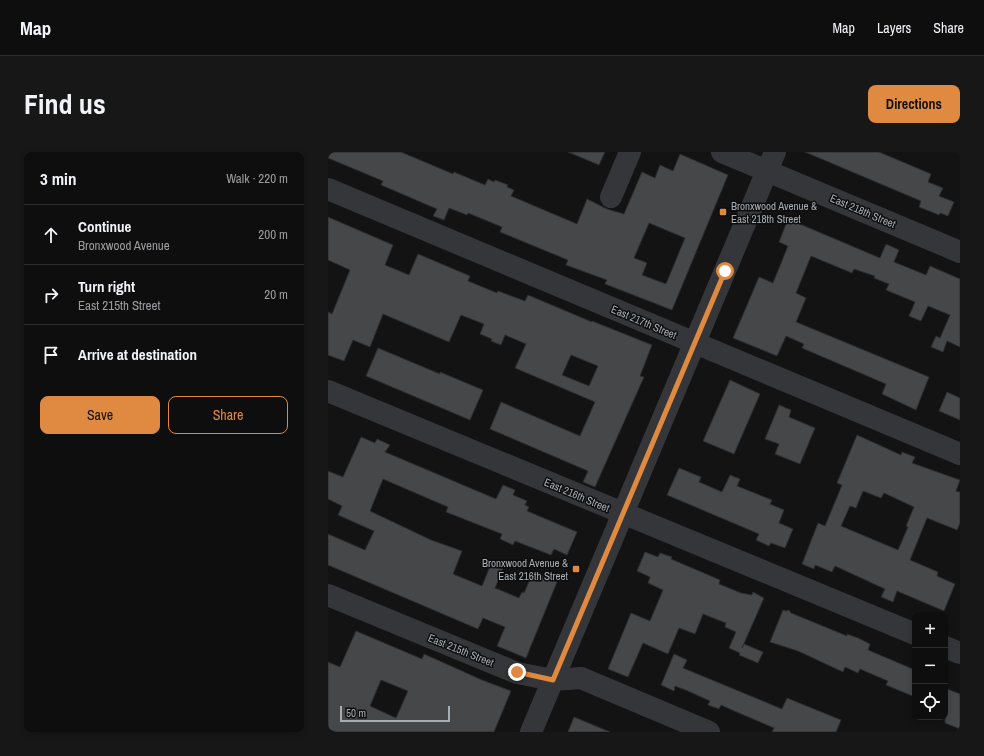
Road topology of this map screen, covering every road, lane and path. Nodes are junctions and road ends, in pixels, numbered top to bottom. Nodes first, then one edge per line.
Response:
1 (630, 152) edge
2 (722, 152) edge
3 (771, 161) edge
4 (328, 189) edge
5 (611, 197) dead end
6 (960, 252) edge
7 (694, 343) junction
8 (328, 391) edge
9 (960, 454) edge
10 (623, 514) junction
11 (328, 596) edge
12 (912, 633) edge
13 (948, 648) edge
14 (960, 653) edge
15 (553, 680) junction
16 (531, 732) edge
17 (709, 732) edge

1 - 5 street
2 - 3 street, East 218th Street
3 - 6 street, East 218th Street
3 - 7 street
4 - 7 street, East 217th Street
7 - 9 street, East 217th Street
7 - 10 street
8 - 10 street, East 216th Street
10 - 12 street, East 216th Street
10 - 15 street
11 - 15 street, East 215th Street
13 - 14 street
15 - 16 street
15 - 17 street, East 215th Street

